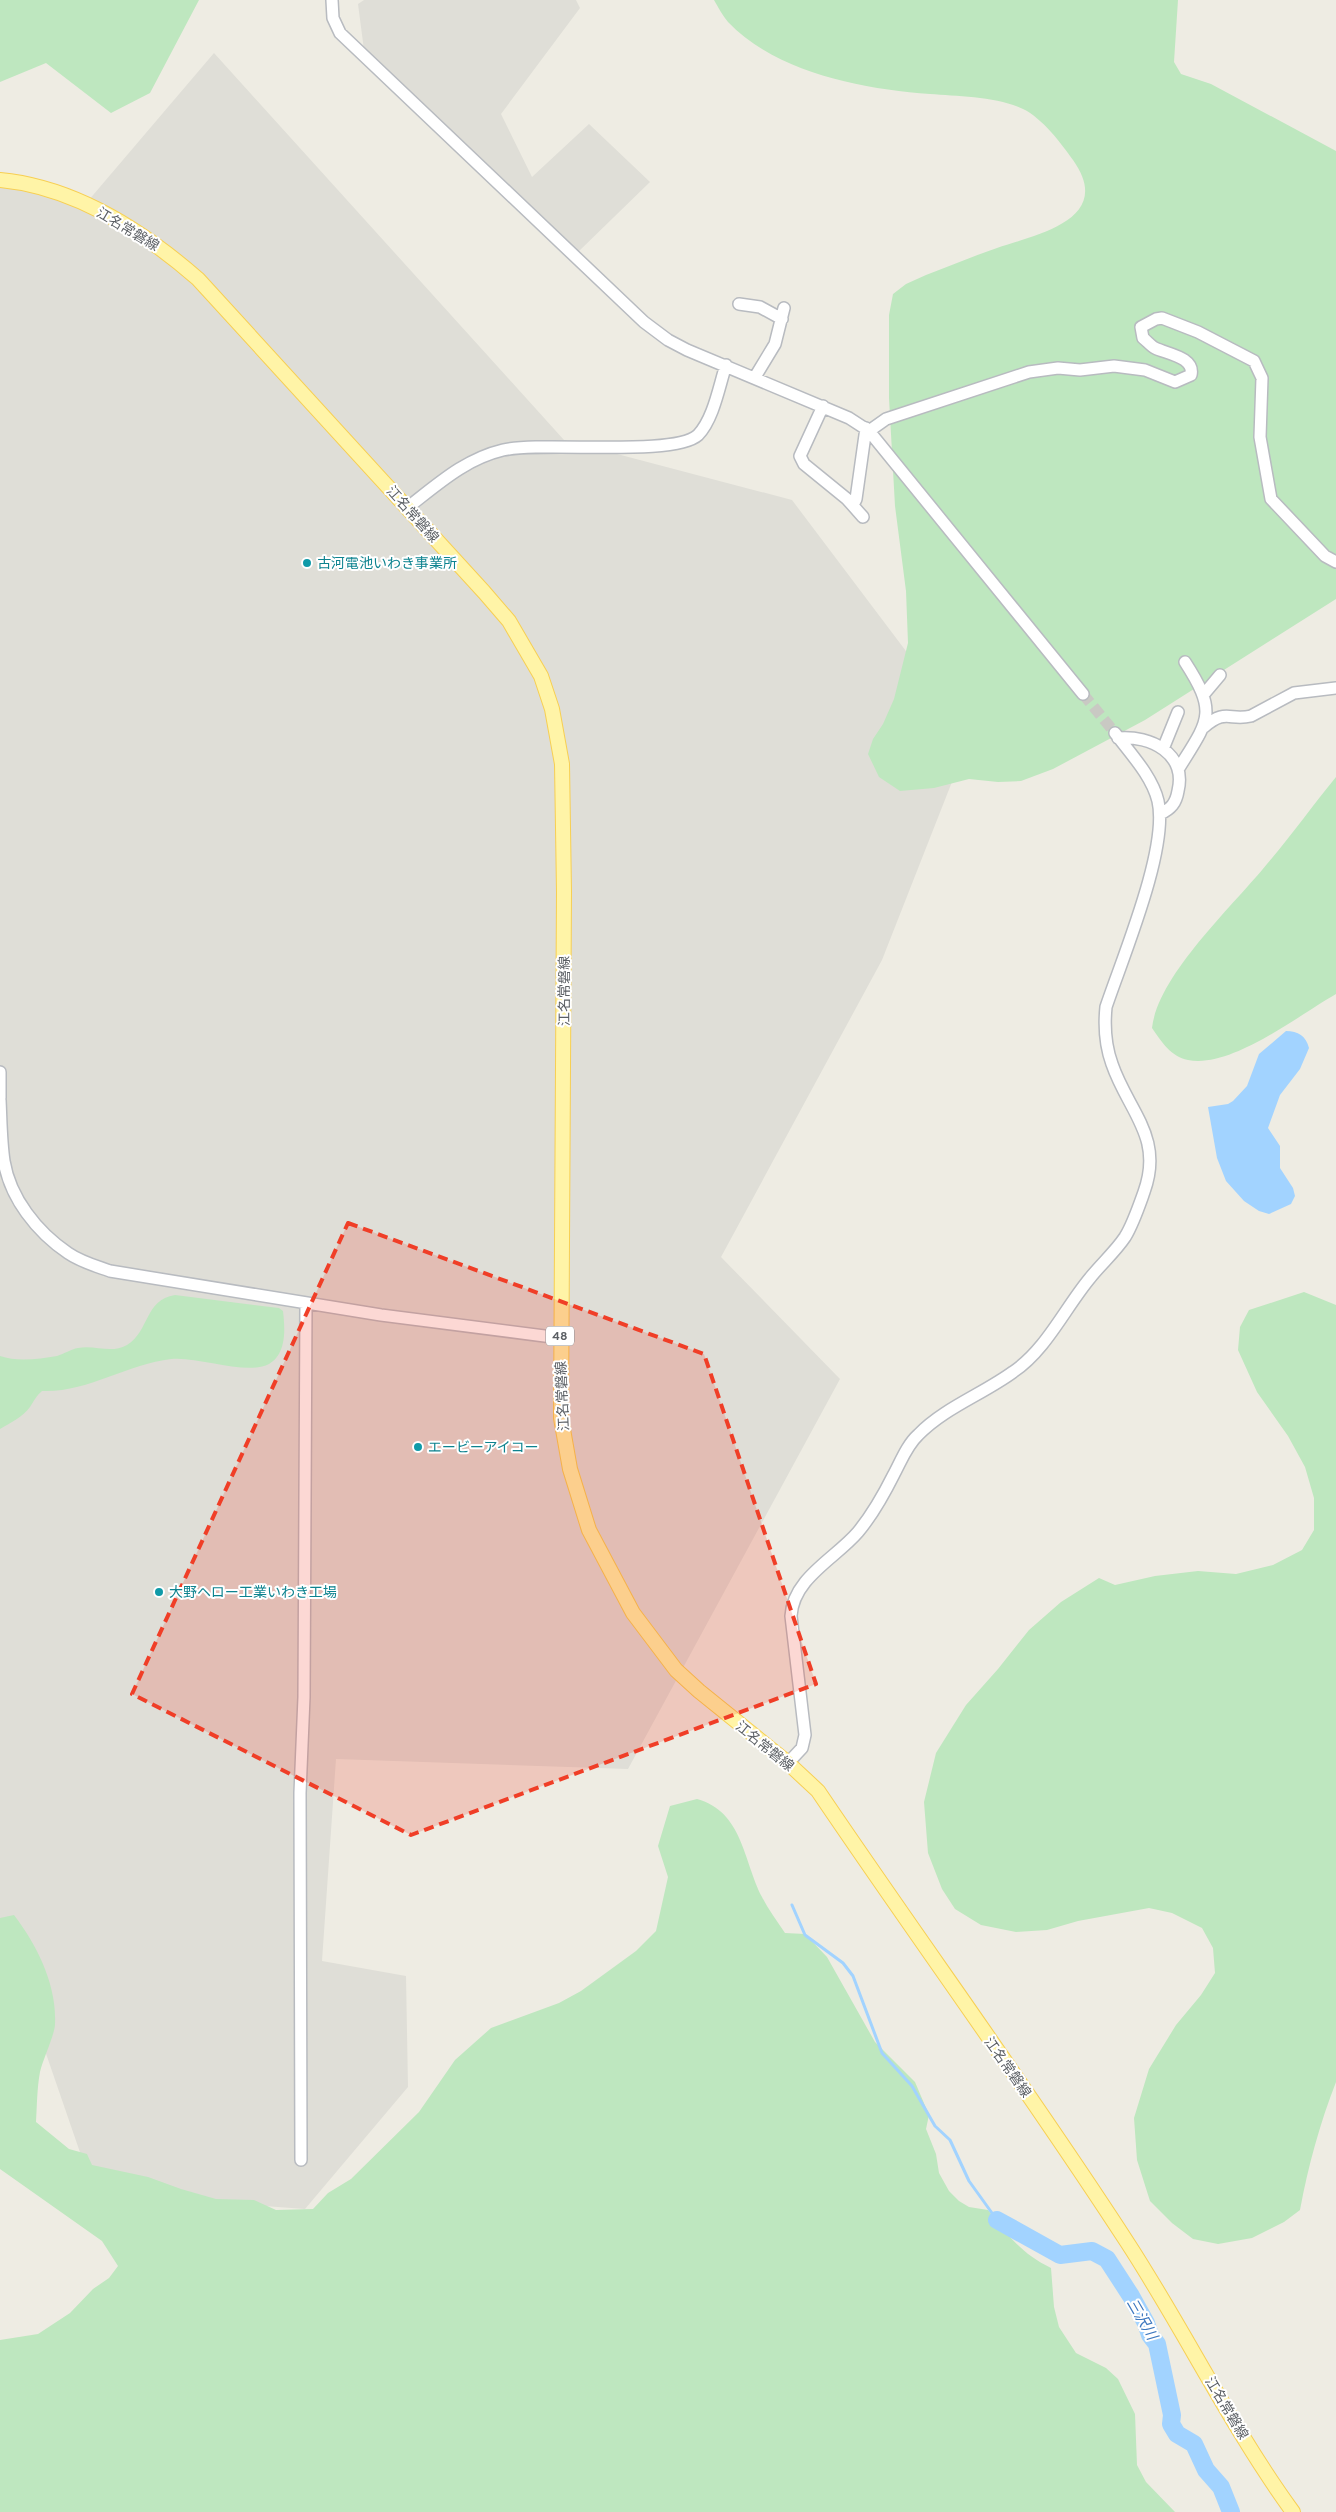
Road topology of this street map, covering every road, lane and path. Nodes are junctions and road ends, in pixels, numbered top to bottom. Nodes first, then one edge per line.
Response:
1 (332, 0) edge
2 (0, 180) edge
3 (739, 304) dead end
4 (726, 365) junction
5 (755, 377) junction
6 (823, 406) junction
7 (867, 430) junction
8 (853, 505) junction
9 (407, 508) junction
10 (863, 517) dead end
11 (1336, 562) edge
12 (1185, 662) dead end
13 (1220, 675) dead end
14 (1336, 688) edge
15 (1083, 694) tunnel mouth
16 (1204, 694) junction
17 (1178, 712) dead end
18 (1204, 727) junction
19 (1163, 749) junction
20 (1179, 768) junction
21 (1160, 814) junction
22 (0, 1072) edge
23 (0, 1099) edge
24 (306, 1303) junction
25 (560, 1338) junction
26 (788, 1763) junction
27 (301, 2160) dead end
28 (1294, 2512) edge

1 - 4 street
2 - 9 main road, 江名常磐線 / 48
3 - 5 street
4 - 5 street
4 - 9 street
5 - 6 street
6 - 7 street
6 - 8 street
7 - 8 street
7 - 11 street
7 - 15 street
8 - 10 street
9 - 25 main road, 江名常磐線 / 48
12 - 16 street
13 - 16 street
14 - 18 street
16 - 18 street
17 - 19 street
18 - 20 street
19 - 20 street
19 - 21 street
20 - 21 street
21 - 26 street
22 - 23 street
23 - 24 street
24 - 25 street
24 - 27 street
25 - 26 main road, 江名常磐線 / 48
26 - 28 main road, 江名常磐線 / 48

